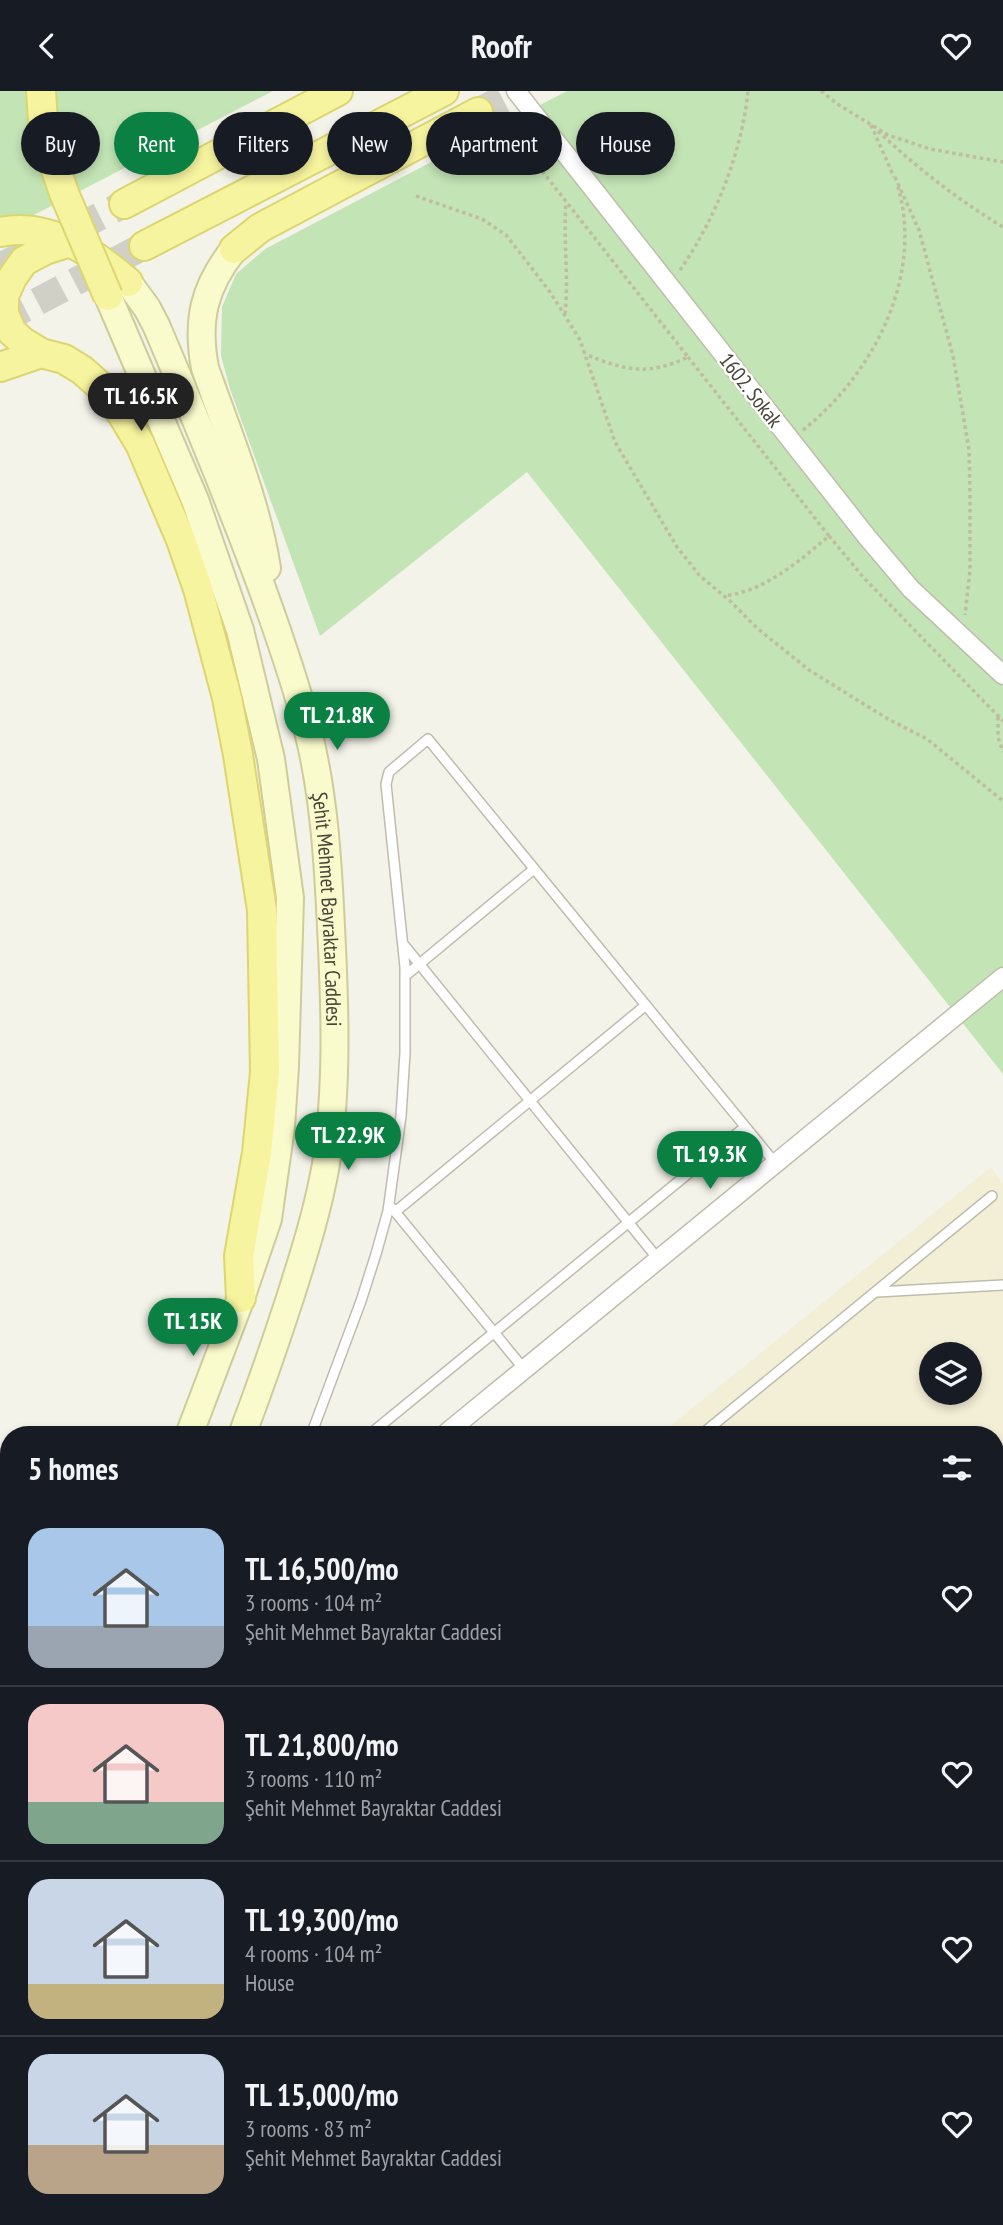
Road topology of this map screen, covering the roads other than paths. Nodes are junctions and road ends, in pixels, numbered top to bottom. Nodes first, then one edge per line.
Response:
1 (41, 91) edge
2 (338, 91) edge
3 (444, 91) edge
4 (516, 91) edge
5 (426, 143) edge
6 (124, 204) tunnel mouth
7 (0, 232) edge
8 (70, 242) junction
9 (144, 246) tunnel mouth
10 (234, 249) joint
11 (118, 289) junction
12 (41, 353) junction
13 (0, 367) edge
14 (276, 629) junction
15 (1003, 675) edge
16 (534, 869) junction
17 (404, 944) junction
18 (420, 964) junction
19 (405, 976) junction
20 (1003, 977) edge
21 (646, 1005) junction
22 (530, 1101) junction
23 (746, 1127) junction
24 (775, 1163) junction
25 (992, 1196) dead end
26 (392, 1208) junction
27 (628, 1223) junction
28 (658, 1259) junction
29 (1003, 1285) edge
30 (877, 1292) junction
31 (241, 1298) junction
32 (495, 1333) junction
33 (524, 1369) junction
34 (192, 1426) edge
35 (245, 1426) edge
36 (314, 1426) edge
37 (380, 1426) edge
38 (455, 1426) edge
39 (712, 1426) edge

1 - 11 main road, bridge
2 - 6 main road
3 - 9 main road
4 - 15 street, 1602. Sokak
5 - 10 main road
7 - 8 main road
8 - 11 main road
8 - 12 main road
10 - 14 main road
11 - 14 main road, Şehit Mehmet Bayraktar Caddesi
11 - 31 main road, Şehit Mehmet Bayraktar Caddesi
12 - 13 main road
12 - 31 main road
14 - 35 main road, Şehit Mehmet Bayraktar Caddesi
16 - 17 lane
16 - 18 lane
16 - 21 lane
17 - 18 lane
17 - 19 lane
18 - 19 lane
18 - 22 lane
19 - 26 lane
20 - 24 street
21 - 22 lane
21 - 23 lane
22 - 26 lane
22 - 27 lane
23 - 24 lane
23 - 27 lane
24 - 28 street
25 - 30 lane
26 - 32 lane
26 - 36 lane
27 - 28 lane
27 - 32 lane
28 - 33 street
29 - 30 lane
30 - 39 lane
31 - 34 main road, Şehit Mehmet Bayraktar Caddesi
32 - 33 lane
32 - 37 lane
33 - 38 street

